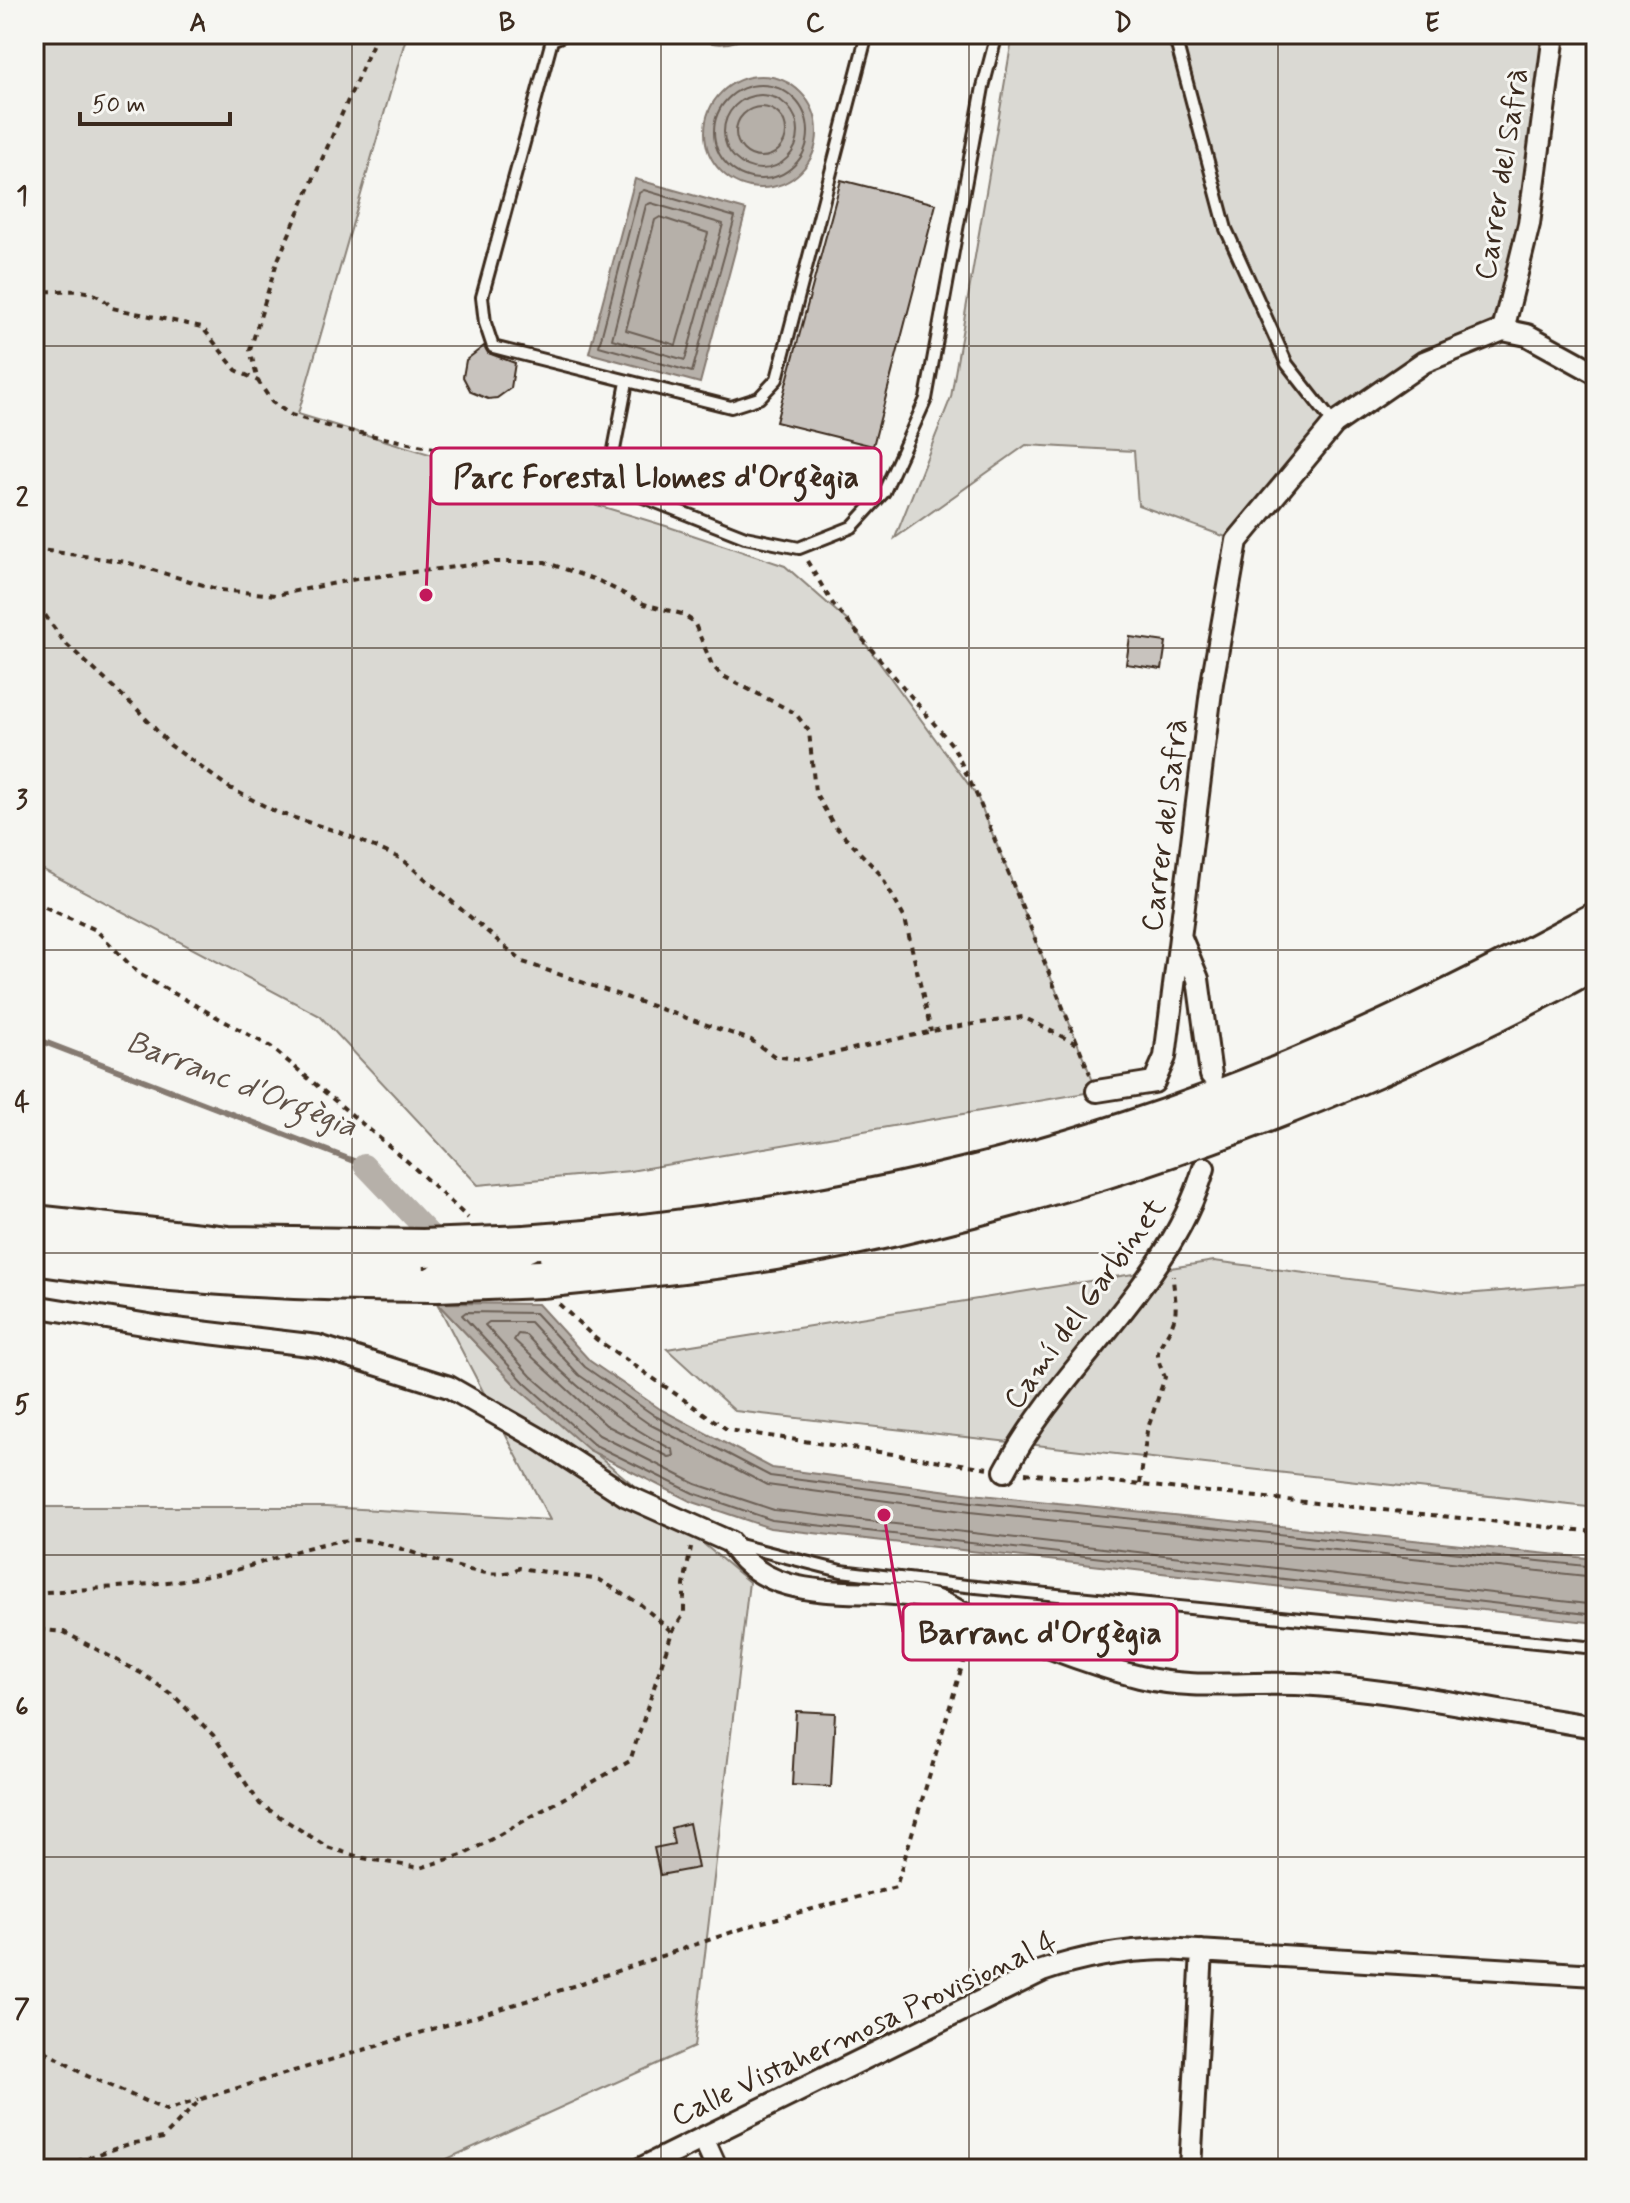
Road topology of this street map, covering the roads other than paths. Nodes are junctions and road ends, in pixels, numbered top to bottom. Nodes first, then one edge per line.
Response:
1 (566, 34) edge
2 (867, 34) edge
3 (997, 34) edge
4 (1174, 34) edge
5 (1554, 34) edge
6 (1503, 330) junction
7 (1596, 373) edge
8 (627, 382) junction
9 (1334, 424) junction
10 (1596, 921) edge
11 (1179, 935) junction
12 (1596, 960) edge
13 (1211, 1075) dead end
14 (1097, 1091) road end
15 (1204, 1168) dead end
16 (34, 1224) edge
17 (34, 1256) edge
18 (34, 1306) edge
19 (1005, 1471) road end
20 (730, 1542) junction
21 (1596, 1648) edge
22 (1596, 1727) edge
23 (1202, 1951) junction
24 (1596, 1975) edge
25 (703, 2138) junction
26 (640, 2169) edge
27 (717, 2169) edge
28 (1190, 2169) edge

1 - 8 lane
2 - 8 lane
3 - 8 lane
4 - 9 lane
5 - 6 street, Carrer del Safrà
6 - 7 street
6 - 9 street, Carrer del Safrà
9 - 11 street, Carrer del Safrà
10 - 16 highway, bridge
11 - 13 street
11 - 14 street, Carrer del Safrà
12 - 17 highway, bridge
15 - 19 street, Camí del Garbinet
18 - 20 street
20 - 21 lane
20 - 22 street
23 - 24 street, Calle Vistahermosa Provisional 4
23 - 25 street, Calle Vistahermosa Provisional 4
23 - 28 street
25 - 26 street, Calle Vistahermosa Provisional 4
25 - 27 street

